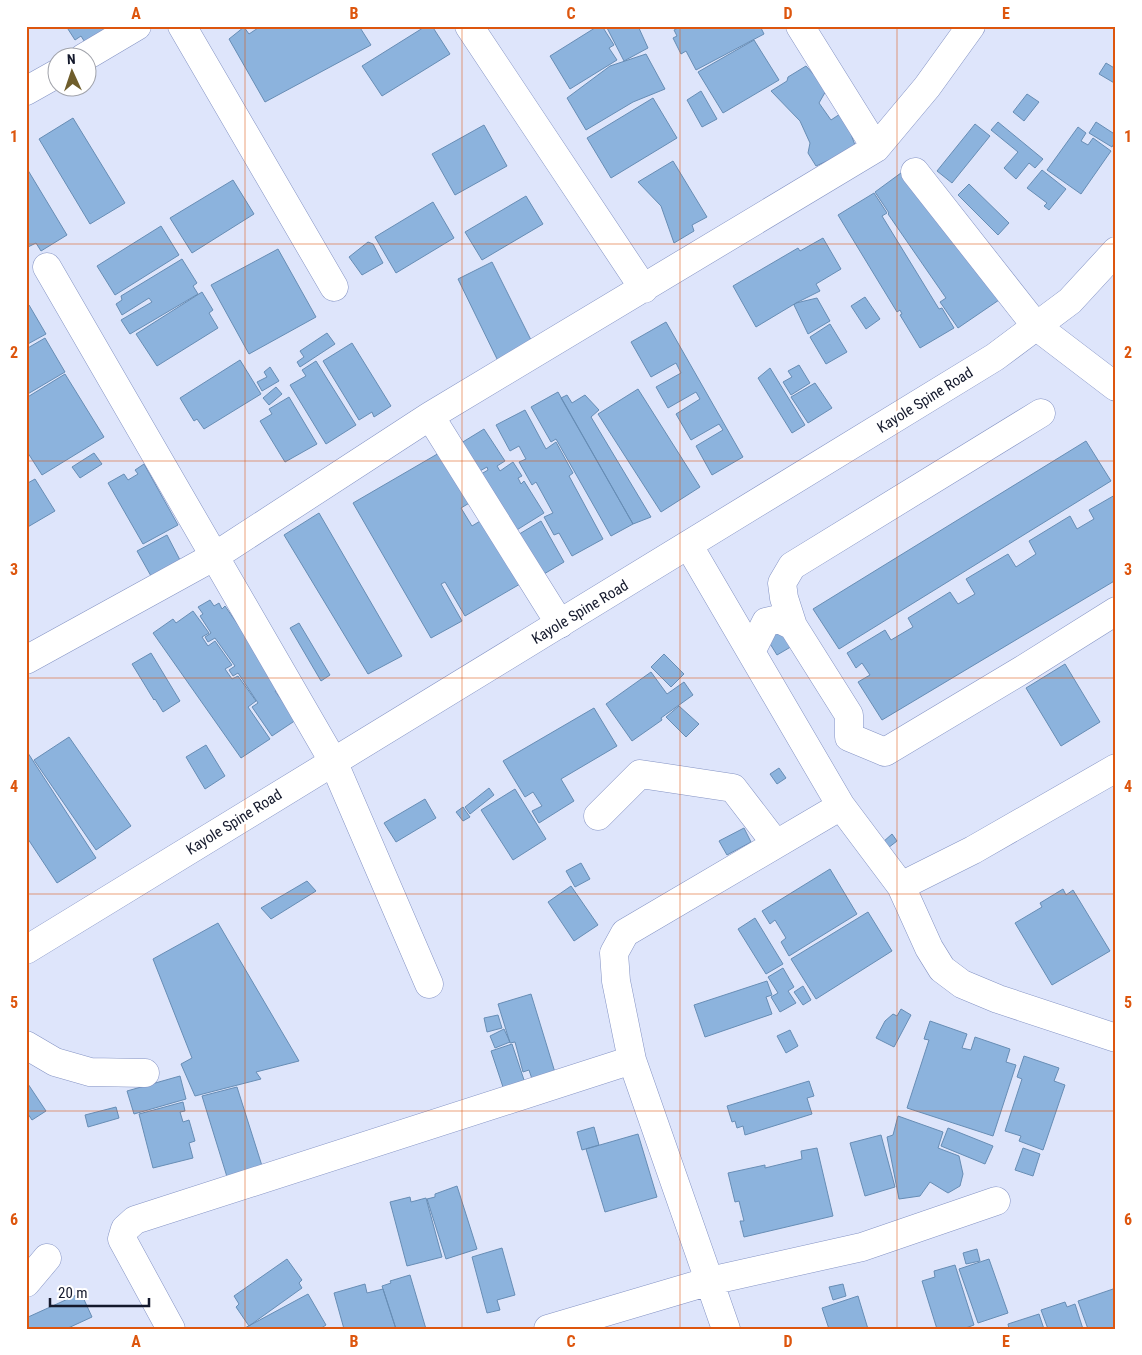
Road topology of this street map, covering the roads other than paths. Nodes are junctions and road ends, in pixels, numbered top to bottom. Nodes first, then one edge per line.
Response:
1 (137, 26) edge
2 (182, 26) edge
3 (469, 26) edge
4 (800, 26) edge
5 (971, 26) edge
6 (98, 49) edge
7 (48, 79) edge
8 (26, 91) edge
9 (876, 148) junction
10 (915, 172) dead end
11 (1116, 251) edge
12 (47, 267) dead end
13 (334, 286) dead end
14 (644, 289) junction
15 (1036, 326) junction
16 (1116, 387) edge
17 (1041, 413) dead end
18 (430, 416) junction
19 (689, 546) junction
20 (215, 556) junction
21 (1116, 611) edge
22 (560, 624) junction
23 (793, 626) junction
24 (751, 652) junction
25 (26, 660) edge
26 (333, 761) junction
27 (1116, 768) edge
28 (841, 806) junction
29 (598, 816) dead end
30 (776, 844) junction
31 (901, 886) junction
32 (26, 950) edge
33 (429, 984) dead end
34 (1116, 1038) edge
35 (26, 1045) edge
36 (632, 1060) junction
37 (145, 1073) dead end
38 (996, 1201) dead end
39 (47, 1258) dead end
40 (710, 1281) junction
41 (26, 1283) edge
42 (170, 1329) edge
43 (548, 1329) edge
44 (726, 1329) edge

1 - 6 street
2 - 13 street
3 - 14 street
4 - 9 street
5 - 9 street
7 - 8 street
9 - 14 street
10 - 15 street
11 - 15 street, Kayole Spine Road
12 - 20 street
14 - 18 street
15 - 16 street
15 - 19 street, Kayole Spine Road
17 - 23 street
18 - 20 street
18 - 22 street
19 - 22 street, Kayole Spine Road
19 - 24 street
20 - 25 street
20 - 26 street
21 - 23 street
22 - 26 street, Kayole Spine Road
23 - 24 street
24 - 28 street
26 - 32 street, Kayole Spine Road
26 - 33 street
27 - 31 street
28 - 30 street
28 - 31 street
29 - 30 street
30 - 36 street
31 - 34 street
35 - 37 street
36 - 40 street
36 - 42 street
38 - 40 street
39 - 41 street
40 - 43 street
40 - 44 street

